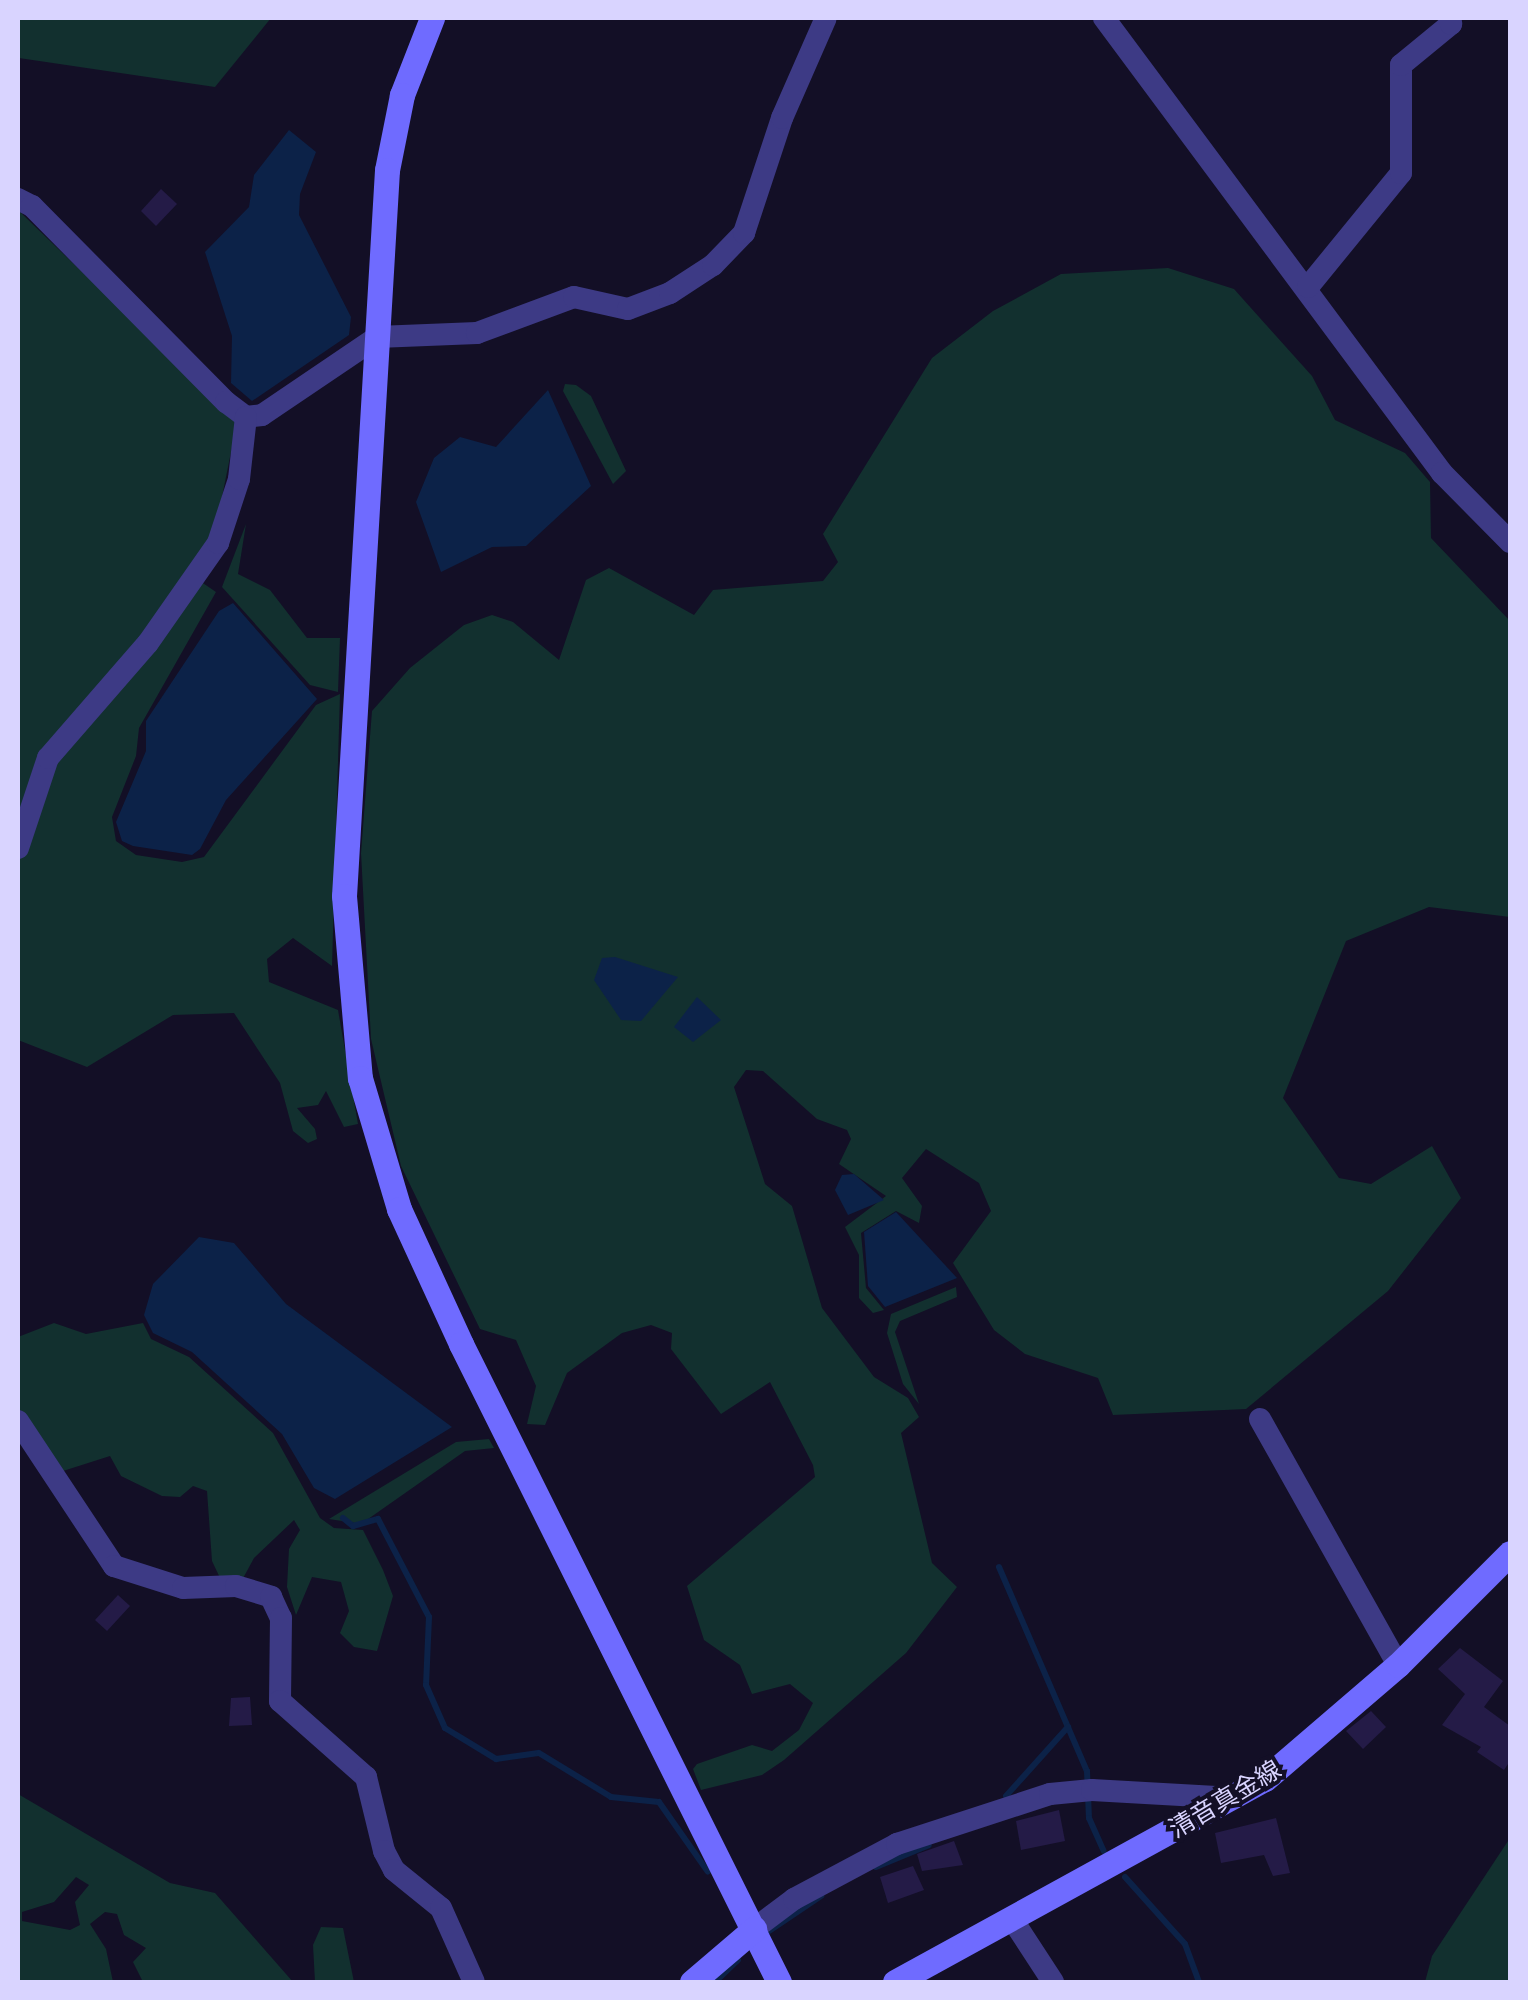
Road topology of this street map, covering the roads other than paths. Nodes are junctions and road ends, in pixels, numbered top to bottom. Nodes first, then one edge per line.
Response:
1 (432, 18) edge
2 (826, 18) edge
3 (1104, 18) edge
4 (1449, 18) edge
5 (18, 198) edge
6 (1308, 287) junction
7 (376, 337) junction
8 (246, 417) junction
9 (1510, 542) edge
10 (18, 848) edge
11 (1260, 1419) dead end
12 (18, 1422) edge
13 (1510, 1553) edge
14 (1398, 1665) junction
15 (1234, 1798) junction
16 (1012, 1919) junction
17 (754, 1929) junction
18 (474, 1982) edge
19 (692, 1982) edge
20 (779, 1982) edge
21 (895, 1982) edge
22 (1053, 1982) edge

1 - 7 street
2 - 7 street
3 - 6 street
4 - 6 street
5 - 8 street
6 - 9 street
7 - 8 street
7 - 17 street
8 - 10 street
11 - 14 street
12 - 18 street
13 - 14 street, 清音真金線
14 - 15 street, 清音真金線
15 - 16 street, 清音真金線
15 - 17 street
16 - 21 street, 清音真金線
16 - 22 street
17 - 19 street
17 - 20 street

